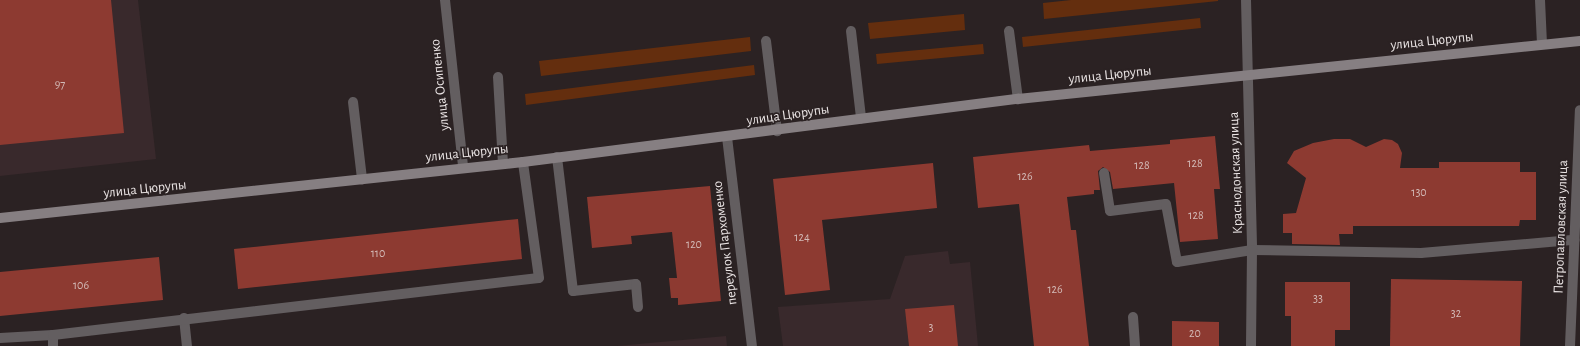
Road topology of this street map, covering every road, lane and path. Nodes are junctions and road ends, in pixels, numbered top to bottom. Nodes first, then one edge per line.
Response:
1 (445, 0) edge
2 (1246, 0) edge
3 (1540, 0) edge
4 (851, 31) dead end
5 (1008, 31) dead end
6 (766, 41) dead end
7 (1580, 41) edge
8 (1542, 44) junction
9 (1247, 74) junction
10 (498, 77) dead end
11 (1018, 99) junction
12 (353, 102) dead end
13 (1580, 110) edge
14 (862, 118) junction
15 (777, 131) junction
16 (727, 137) junction
17 (557, 157) junction
18 (523, 162) junction
19 (503, 164) junction
20 (463, 167) junction
21 (1104, 173) dead end
22 (362, 179) junction
23 (0, 218) edge
24 (1574, 240) junction
25 (1252, 250) junction
26 (638, 307) dead end
27 (1133, 317) dead end
28 (184, 318) junction
29 (53, 335) junction
30 (0, 338) edge
31 (53, 346) edge
32 (187, 346) edge
33 (752, 346) edge
34 (1135, 346) edge
35 (1251, 346) edge
36 (1570, 346) edge

1 - 20 street, улица Осипенко
2 - 9 street, Краснодонская улица
3 - 8 street
4 - 14 street
5 - 11 street
6 - 15 street
7 - 8 main road, улица Цюрупы
8 - 9 main road, улица Цюрупы
9 - 11 main road, улица Цюрупы
9 - 25 street, Краснодонская улица
10 - 19 street
11 - 14 main road, улица Цюрупы
12 - 22 street
13 - 24 street, Петропавловская улица
14 - 15 main road, улица Цюрупы
15 - 16 main road, улица Цюрупы
16 - 17 main road, улица Цюрупы
16 - 33 street, переулок Пархоменко
17 - 18 main road, улица Цюрупы
17 - 26 street
18 - 19 main road, улица Цюрупы
18 - 28 street
19 - 20 main road, улица Цюрупы
20 - 22 main road, улица Цюрупы
21 - 25 street
22 - 23 main road, улица Цюрупы
24 - 25 street
24 - 36 street, Петропавловская улица
25 - 35 street, Краснодонская улица
27 - 34 street
28 - 29 street
28 - 32 street
29 - 30 street
29 - 31 street

